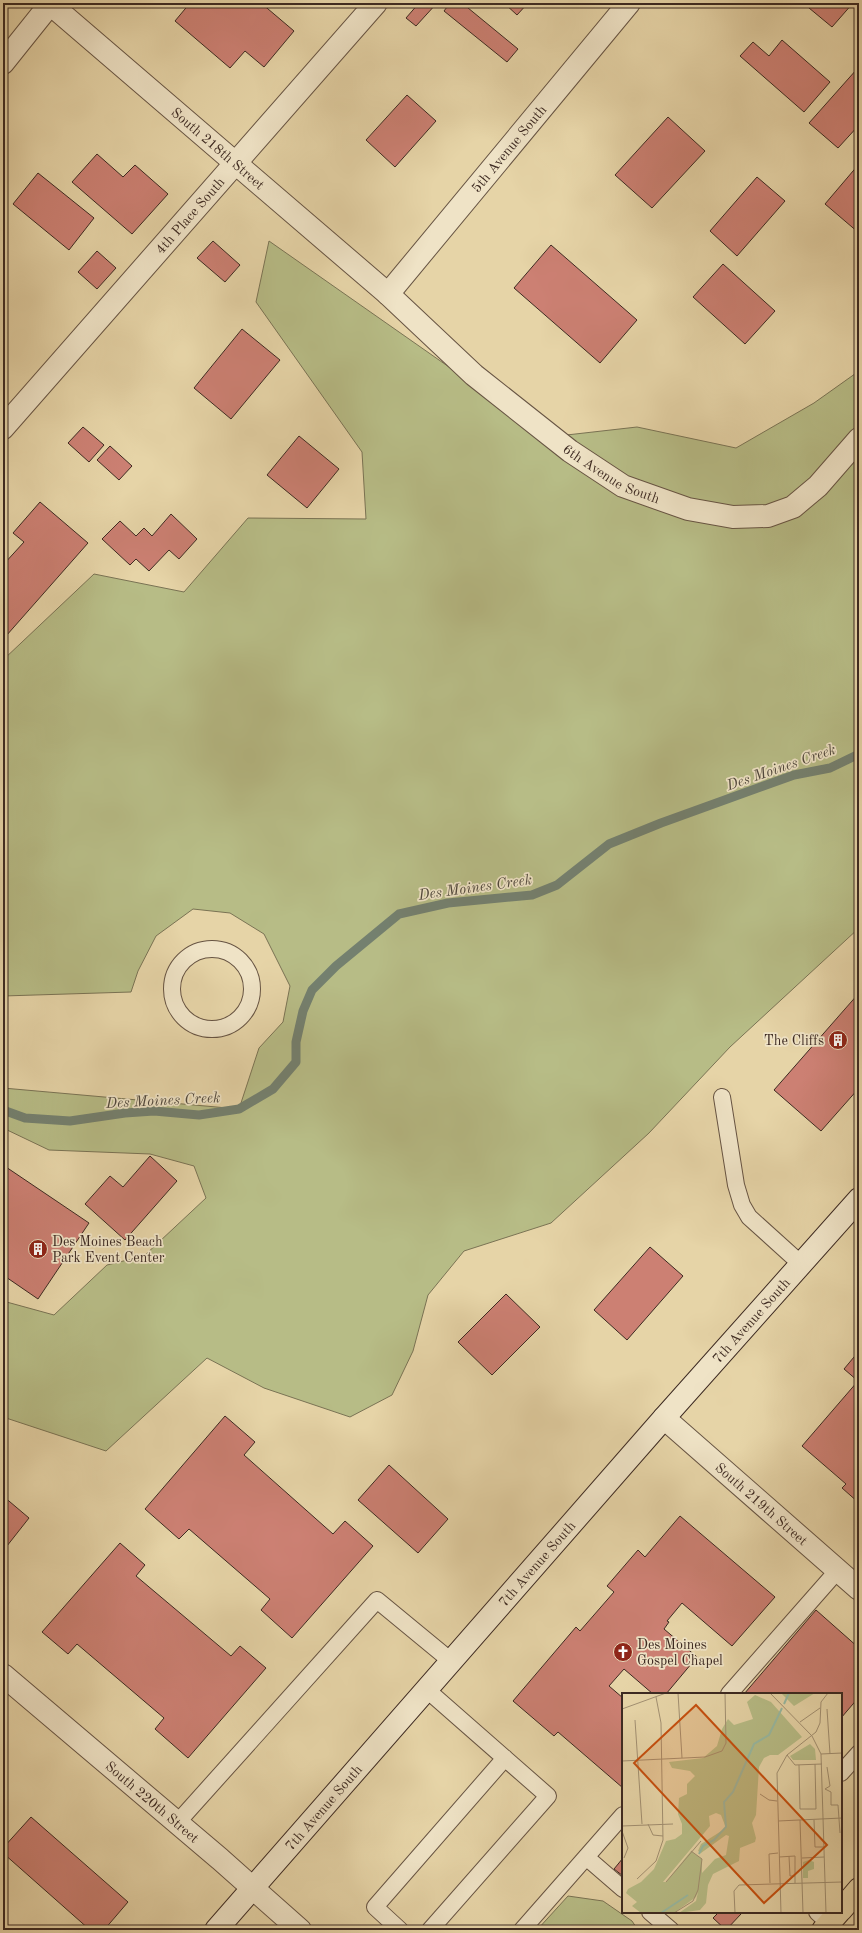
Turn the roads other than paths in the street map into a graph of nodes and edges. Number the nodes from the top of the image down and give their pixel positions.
1 (50, 3) edge
2 (376, 3) edge
3 (629, 3) edge
4 (3, 63) edge
5 (236, 164) junction
6 (388, 294) junction
7 (3, 428) edge
8 (859, 439) edge
9 (177, 1007) joint
10 (722, 1097) dead end
11 (859, 1200) edge
12 (801, 1264) junction
13 (664, 1418) junction
14 (838, 1570) junction
15 (859, 1589) edge
16 (451, 1660) junction
17 (3, 1675) edge
18 (426, 1689) junction
19 (730, 1693) edge
20 (859, 1753) edge
21 (505, 1758) junction
22 (842, 1772) edge
23 (622, 1816) edge
24 (177, 1823) junction
25 (586, 1857) junction
26 (252, 1888) junction
27 (622, 1888) edge
28 (859, 1889) edge
29 (842, 1905) edge
30 (651, 1913) edge
31 (216, 1930) edge
32 (300, 1930) edge
33 (400, 1930) edge
34 (430, 1930) edge
35 (522, 1930) edge
36 (671, 1930) edge

1 - 4 street
1 - 5 street, South 218th Street
2 - 5 street, 4th Place South
3 - 6 street, 5th Avenue South
5 - 6 street, South 218th Street
5 - 7 street, 4th Place South
6 - 8 street, 6th Avenue South
9 - 9 lane
10 - 12 lane
11 - 12 street, 7th Avenue South
12 - 13 street, 7th Avenue South
13 - 14 street, South 219th Street
13 - 16 street, 7th Avenue South
14 - 15 street, South 219th Street
14 - 19 lane
16 - 18 street, 7th Avenue South
16 - 24 lane
17 - 24 street, South 220th Street
18 - 21 lane
18 - 26 street, 7th Avenue South
20 - 22 lane
21 - 33 lane
21 - 34 lane
23 - 25 lane
24 - 26 street, South 220th Street
25 - 27 lane
25 - 35 lane
26 - 31 street, 7th Avenue South
26 - 32 street, South 220th Street
28 - 29 main road
30 - 36 lane

